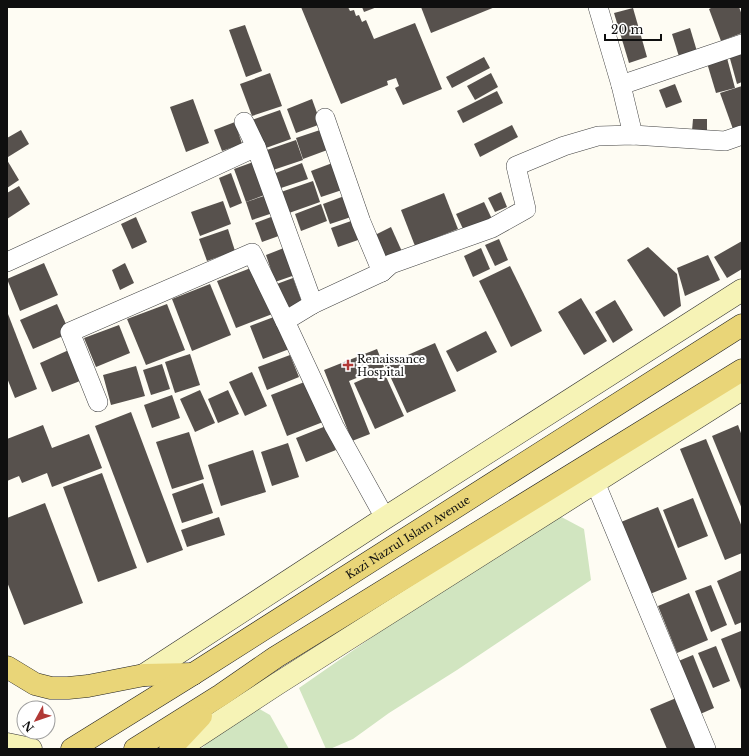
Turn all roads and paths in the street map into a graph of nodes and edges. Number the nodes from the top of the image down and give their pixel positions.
1 (598, 7) edge
2 (742, 44) edge
3 (621, 85) junction
4 (325, 118) dead end
5 (244, 122) dead end
6 (633, 135) junction
7 (742, 135) edge
8 (256, 147) junction
9 (7, 262) edge
10 (382, 272) junction
11 (742, 290) edge
12 (313, 304) junction
13 (285, 321) junction
14 (742, 325) edge
15 (742, 370) edge
16 (742, 389) edge
17 (98, 402) dead end
18 (595, 482) junction
19 (385, 518) junction
20 (7, 667) edge
21 (193, 674) junction
22 (144, 675) junction
23 (220, 695) junction
24 (7, 744) edge
25 (31, 749) edge
26 (72, 749) edge
27 (135, 749) edge
28 (170, 749) edge
29 (178, 749) edge
30 (706, 749) edge

1 - 3 street
2 - 3 street
3 - 6 street
4 - 10 street
5 - 8 street
6 - 7 street
6 - 10 street
8 - 9 street
8 - 12 street
10 - 12 street
11 - 19 street
12 - 13 street
13 - 17 street
13 - 19 street
14 - 21 main road, Kazi Nazrul Islam Avenue
15 - 23 main road
16 - 18 street
18 - 29 street
18 - 30 street
19 - 22 street
20 - 22 main road
21 - 22 main road
21 - 26 main road, Kazi Nazrul Islam Avenue
23 - 27 main road
23 - 28 main road
24 - 25 street

